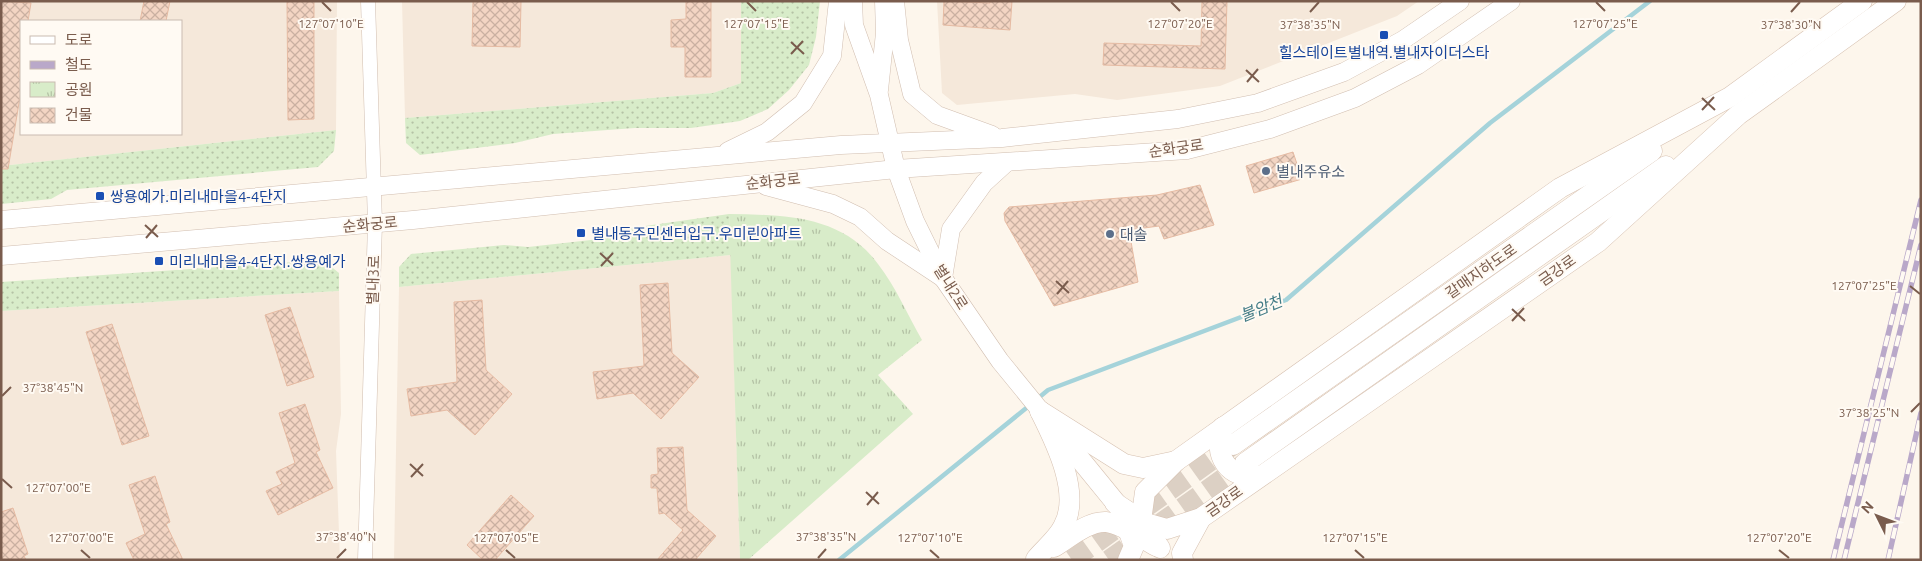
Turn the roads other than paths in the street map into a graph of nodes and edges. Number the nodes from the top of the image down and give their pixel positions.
1 (368, 1) edge
2 (838, 1) edge
3 (852, 1) edge
4 (884, 1) edge
5 (895, 1) edge
6 (1460, 1) edge
7 (1511, 1) edge
8 (1862, 1) edge
9 (1896, 1) edge
10 (879, 95) junction
11 (1734, 106) junction
12 (1002, 138) junction
13 (890, 142) junction
14 (719, 156) junction
15 (1006, 163) junction
16 (896, 168) junction
17 (753, 183) junction
18 (373, 185) junction
19 (1, 220) edge
20 (375, 223) junction
21 (1, 256) edge
22 (943, 278) junction
23 (1040, 411) junction
24 (1223, 427) junction
25 (1233, 445) tunnel mouth
26 (1068, 454) junction
27 (1176, 461) junction
28 (1253, 469) junction
29 (1115, 503) junction
30 (1201, 518) junction
31 (1136, 526) junction
32 (1166, 554) edge
33 (365, 560) edge
34 (1035, 560) edge
35 (1128, 560) edge
36 (1182, 560) edge

1 - 18 street, 별내3로
2 - 14 street
3 - 10 street, 별내2로
4 - 10 street, 별내2로
5 - 12 street
6 - 12 street, 순화궁로
7 - 15 street, 순화궁로
8 - 11 main road, 금강로
9 - 11 main road, 금강로
10 - 13 street, 별내2로
11 - 24 main road, 금강로
11 - 25 main road, 갈매지하도로
11 - 28 main road, 금강로
12 - 13 street, 순화궁로
13 - 14 street, 순화궁로
13 - 16 street, 별내2로
14 - 18 street, 순화궁로
15 - 16 street, 순화궁로
15 - 22 street
16 - 17 street, 순화궁로
16 - 22 street, 별내2로
17 - 20 street, 순화궁로
17 - 22 street
18 - 19 street, 순화궁로
18 - 20 street, 별내3로
20 - 21 street, 순화궁로
20 - 33 street, 별내3로
22 - 23 street, 별내2로
23 - 26 main road
23 - 27 main road
24 - 27 main road, 금강로
24 - 28 main road
26 - 29 main road
26 - 34 main road
27 - 31 main road
28 - 30 main road, 금강로
29 - 31 main road
29 - 32 main road
30 - 31 main road
30 - 36 main road
31 - 32 main road
31 - 34 main road
31 - 35 main road

